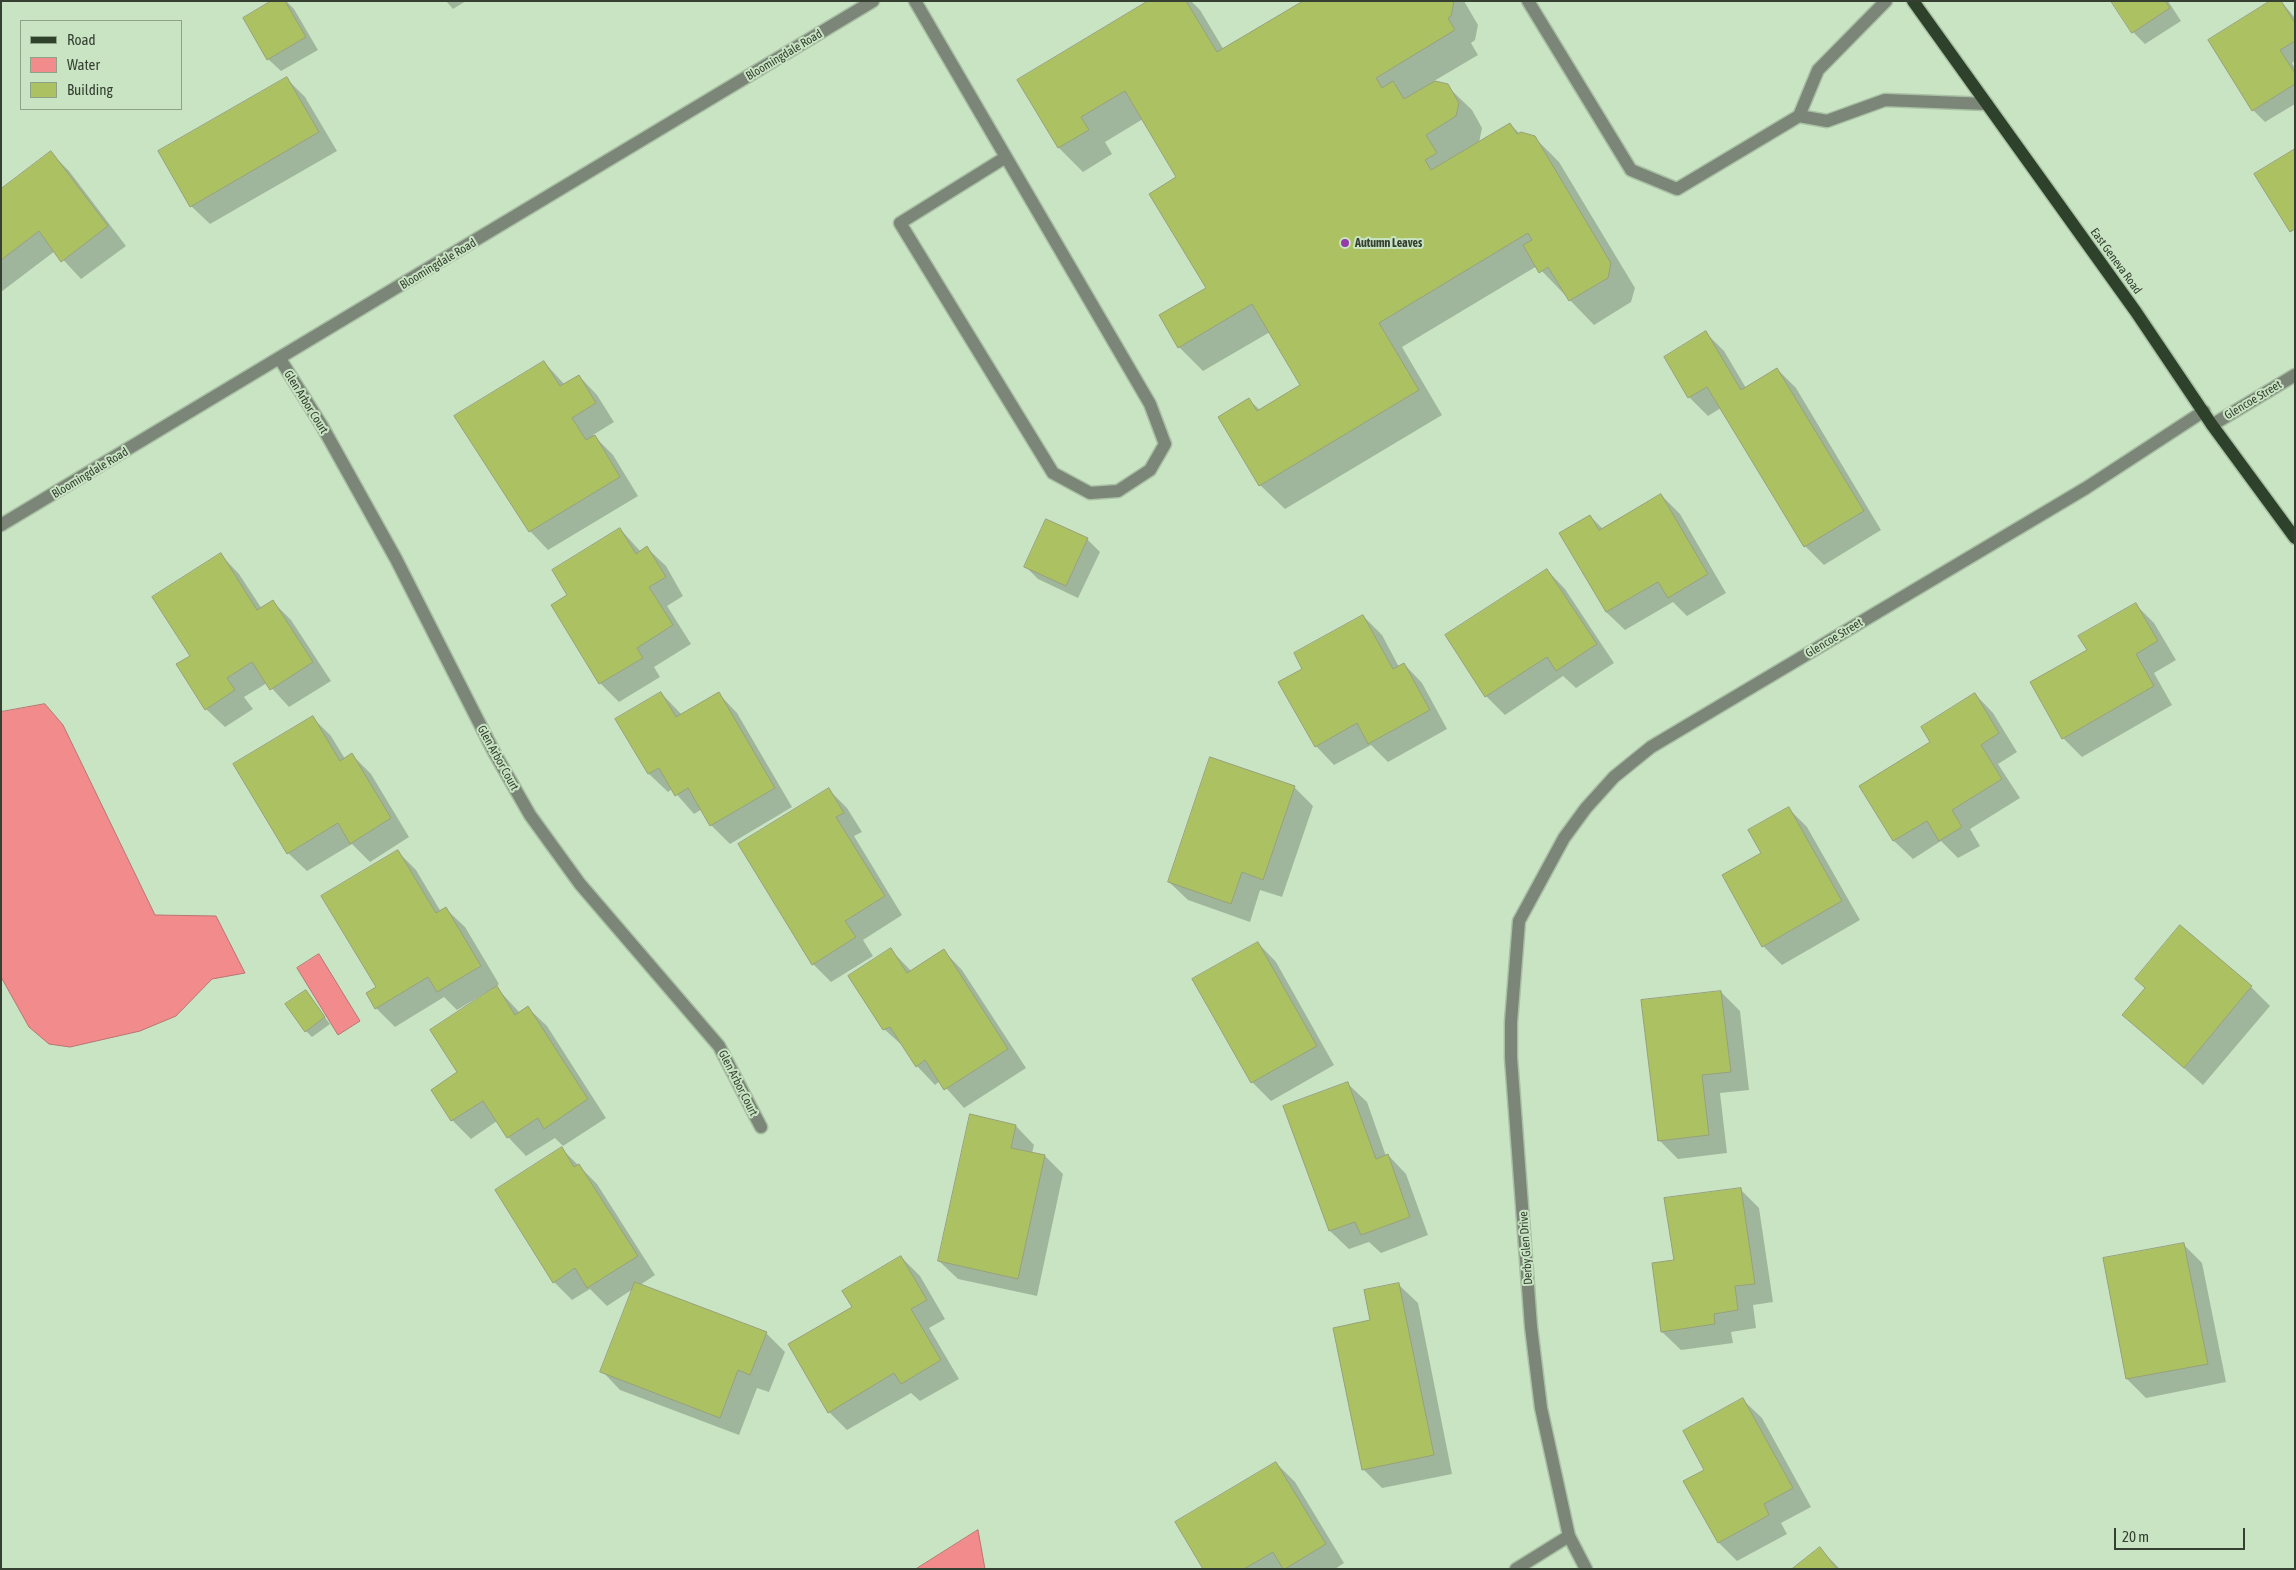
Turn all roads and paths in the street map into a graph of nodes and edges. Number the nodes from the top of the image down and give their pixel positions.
1 (873, 1) edge
2 (915, 1) edge
3 (1528, 1) edge
4 (1886, 1) edge
5 (1913, 1) edge
6 (1987, 104) junction
7 (1799, 116) junction
8 (1006, 157) junction
9 (280, 359) junction
10 (2295, 375) edge
11 (2204, 411) junction
12 (2212, 425) junction
13 (1, 526) edge
14 (2295, 538) edge
15 (1519, 921) joint
16 (761, 1127) dead end
17 (1569, 1536) junction
18 (1516, 1569) edge
19 (1586, 1569) edge

1 - 9 street, Bloomingdale Road
2 - 8 street
3 - 7 street
4 - 7 street
5 - 6 main road, East Geneva Road
6 - 7 street
6 - 11 main road, East Geneva Road
8 - 8 street
9 - 13 street, Bloomingdale Road
9 - 16 street, Glen Arbor Court
10 - 12 street, Glencoe Street
11 - 12 main road, East Geneva Road
11 - 15 street, Glencoe Street
12 - 14 main road, East Geneva Road
15 - 17 street, Derby Glen Drive
17 - 18 street
17 - 19 street, Derby Glen Drive

